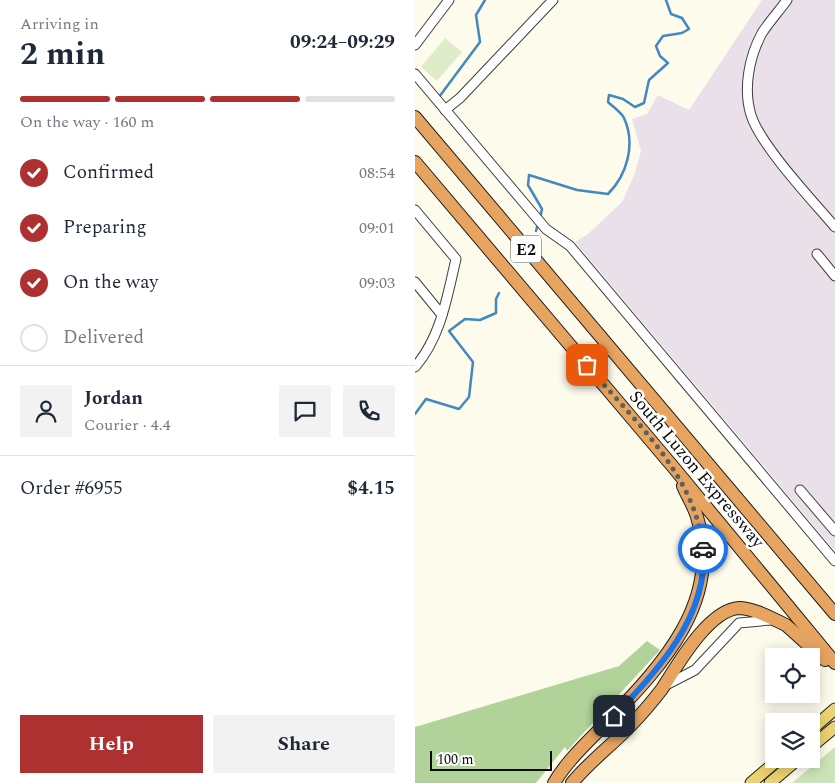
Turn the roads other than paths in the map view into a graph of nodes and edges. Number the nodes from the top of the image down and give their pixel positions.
1 (449, 0) edge
2 (553, 0) edge
3 (787, 0) edge
4 (415, 45) edge
5 (415, 74) edge
6 (445, 110) junction
7 (415, 117) edge
8 (415, 162) edge
9 (415, 210) edge
10 (835, 228) edge
11 (817, 254) dead end
12 (834, 273) edge
13 (417, 289) edge
14 (442, 315) junction
15 (415, 367) edge
16 (674, 468) junction
17 (800, 490) dead end
18 (835, 531) edge
19 (835, 560) edge
20 (835, 614) edge
21 (776, 620) junction
22 (835, 662) edge
23 (835, 668) edge
24 (661, 690) junction
25 (835, 709) edge
26 (820, 722) edge
27 (835, 727) edge
28 (820, 740) edge
29 (768, 768) edge
30 (788, 768) edge
31 (555, 783) edge
32 (572, 783) edge
33 (751, 783) edge
34 (770, 783) edge

1 - 4 street
2 - 6 street
3 - 10 street
5 - 6 street
6 - 19 street
7 - 20 highway, South Luzon Expressway / E2
8 - 16 highway, South Luzon Expressway / E2
9 - 14 street
11 - 12 street
13 - 14 street
14 - 15 street
16 - 22 highway, South Luzon Expressway / E2
16 - 31 highway
17 - 18 street
21 - 23 highway
21 - 24 street
21 - 24 highway
24 - 32 highway
25 - 26 main road
27 - 28 main road
29 - 33 main road
30 - 34 main road

